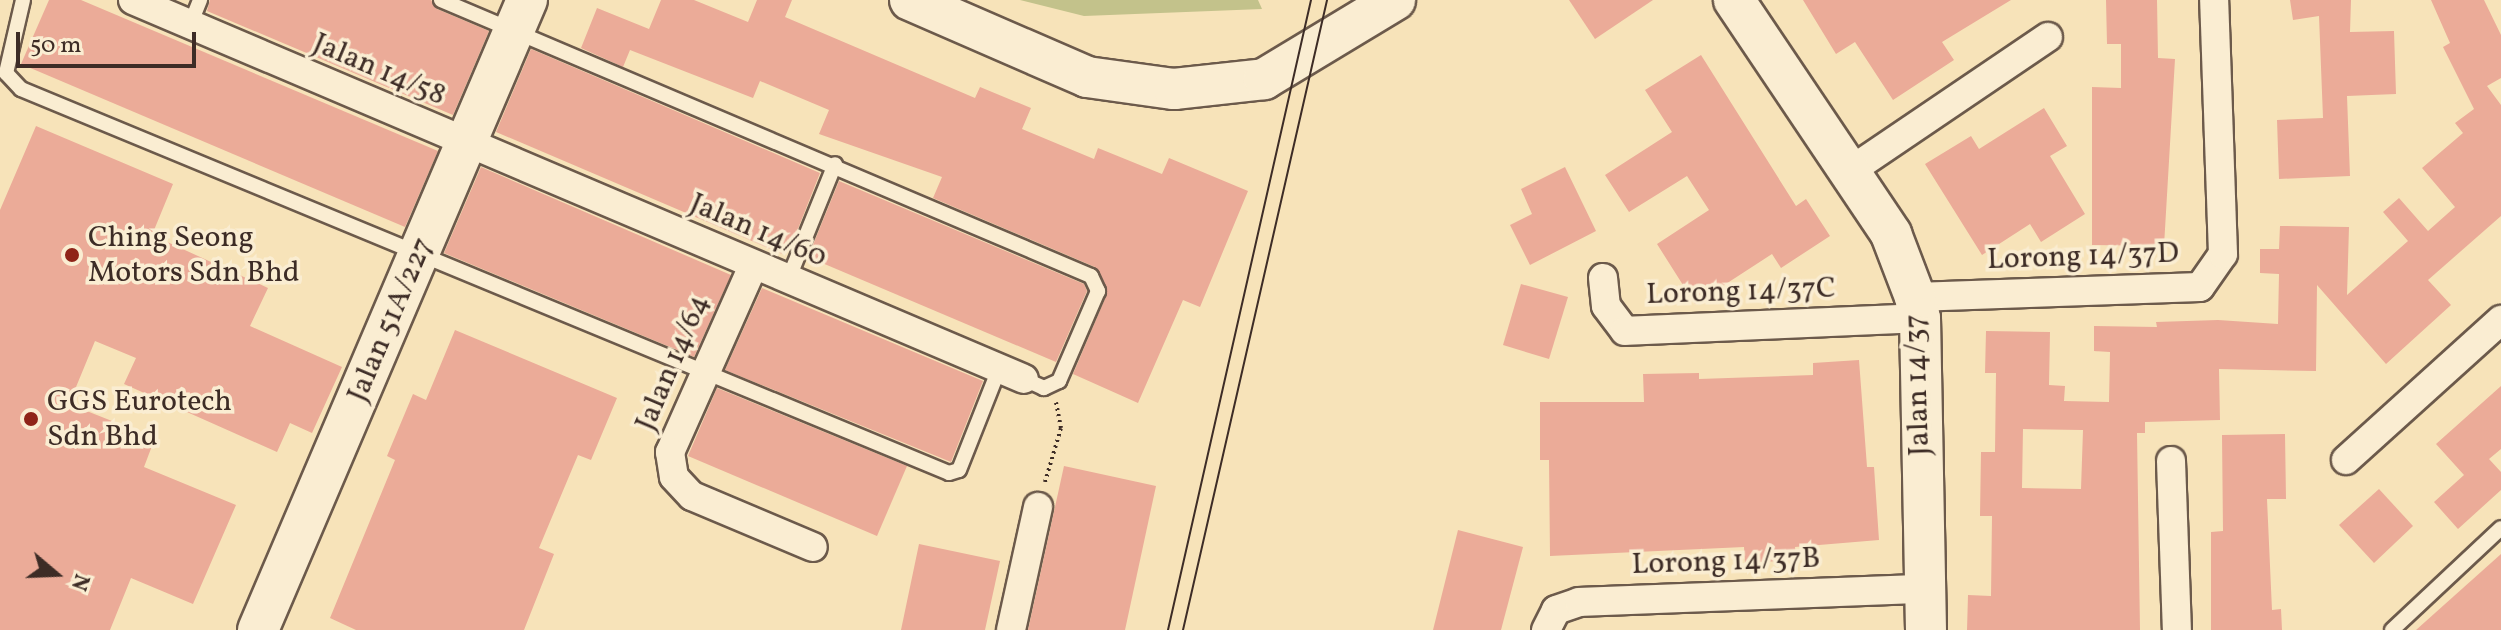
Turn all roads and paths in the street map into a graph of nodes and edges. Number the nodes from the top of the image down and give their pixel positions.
1 (23, 0) edge
2 (133, 0) edge
3 (441, 0) edge
4 (910, 0) edge
5 (1395, 0) edge
6 (1734, 0) edge
7 (2214, 0) edge
8 (524, 10) edge
9 (195, 12) edge
10 (2048, 37) dead end
11 (466, 144) junction
12 (835, 164) junction
13 (1850, 171) junction
14 (420, 253) junction
15 (753, 266) junction
16 (1603, 278) dead end
17 (788, 280) junction
18 (1918, 308) junction
19 (2501, 320) edge
20 (703, 372) junction
21 (1012, 374) junction
22 (1053, 387) junction
23 (2346, 460) dead end
24 (2171, 461) dead end
25 (1038, 507) joint
26 (2501, 528) edge
27 (813, 547) dead end
28 (1923, 589) junction
29 (258, 630) edge
30 (1011, 630) edge
31 (1546, 630) edge
32 (1926, 630) edge
33 (2177, 630) edge
34 (2392, 630) edge

1 - 14 lane
2 - 9 street, Jalan 14/58
3 - 8 lane
4 - 5 street
6 - 13 street, Jalan 14/37
7 - 18 street, Lorong 14/37D
8 - 11 street, Jalan 51A/227
8 - 12 lane
9 - 11 street, Jalan 14/58
10 - 13 street
11 - 14 street, Jalan 51A/227
11 - 15 street, Jalan 14/60
12 - 17 lane
12 - 22 lane
13 - 18 street, Jalan 14/37
14 - 20 lane
14 - 29 street, Jalan 51A/227
15 - 17 street, Jalan 14/60
15 - 20 street, Jalan 14/64
16 - 18 street, Lorong 14/37C
17 - 21 street, Jalan 14/60
18 - 28 street, Jalan 14/37
19 - 23 street
20 - 21 lane
20 - 27 street, Jalan 14/64
21 - 22 lane
22 - 25 path
24 - 33 street
25 - 30 street
26 - 34 lane
28 - 31 street, Lorong 14/37B
28 - 32 street, Jalan 14/37

